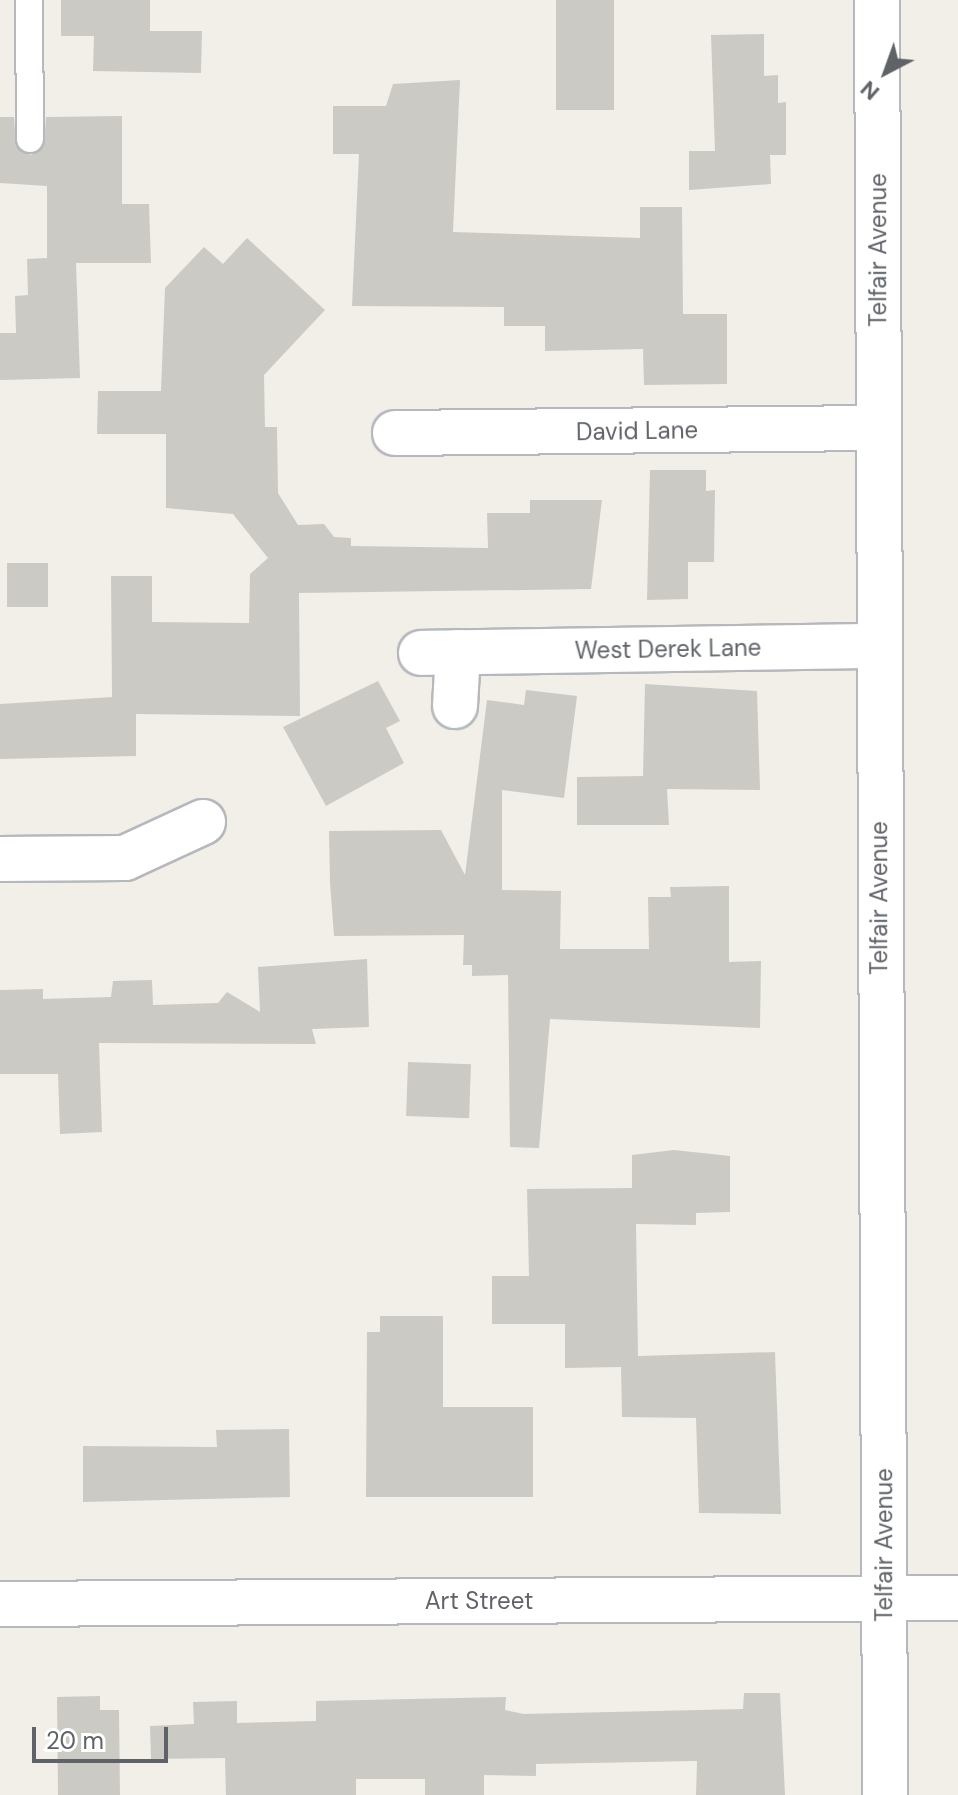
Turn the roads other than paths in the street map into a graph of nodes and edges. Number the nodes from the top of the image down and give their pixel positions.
1 (29, 0) edge
2 (877, 0) edge
3 (30, 139) dead end
4 (878, 428) junction
5 (395, 433) dead end
6 (877, 646) junction
7 (455, 706) dead end
8 (203, 822) dead end
9 (0, 859) edge
10 (958, 1598) edge
11 (885, 1599) junction
12 (0, 1604) edge
13 (885, 1795) edge

1 - 3 lane
2 - 4 street, Telfair Avenue
4 - 5 street, David Lane
4 - 6 street, Telfair Avenue
6 - 7 street, West Derek Lane
6 - 11 street, Telfair Avenue
8 - 9 street
10 - 11 street, Art Street
11 - 12 street, Art Street
11 - 13 street, Telfair Avenue

